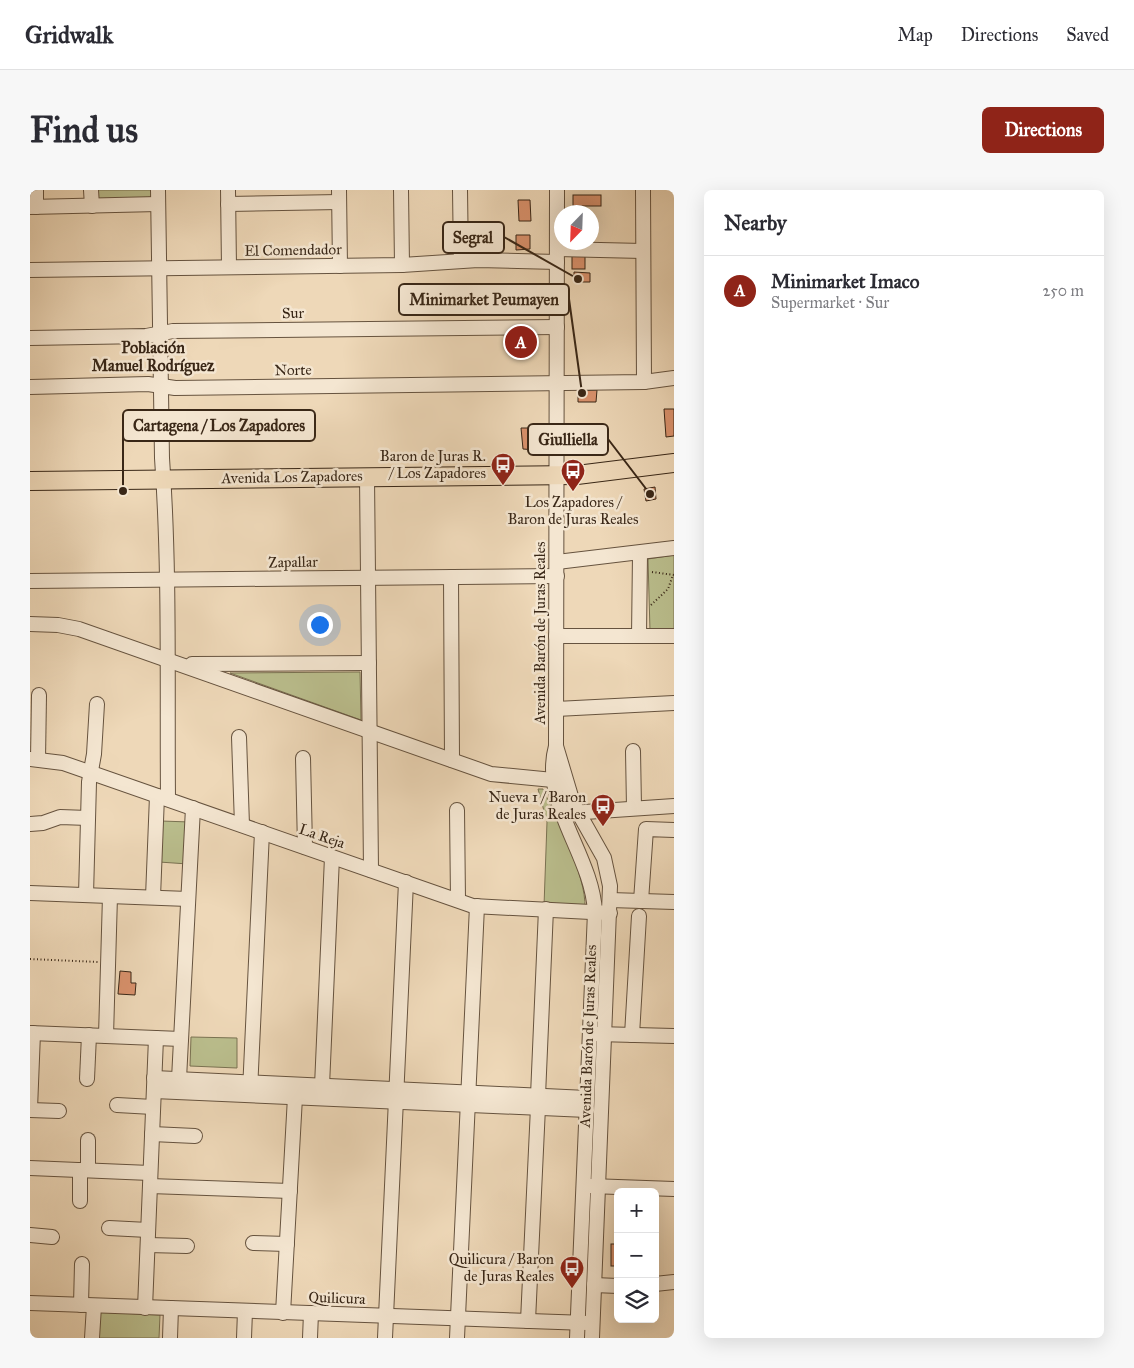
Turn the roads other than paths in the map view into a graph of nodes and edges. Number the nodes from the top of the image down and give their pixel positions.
1 (36, 190) edge
2 (91, 190) edge
3 (158, 190) edge
4 (401, 190) edge
5 (460, 190) edge
6 (557, 190) edge
7 (643, 190) edge
8 (313, 196) edge
9 (339, 196) edge
10 (228, 197) edge
11 (255, 197) edge
12 (158, 204) junction
13 (92, 206) junction
14 (33, 207) edge
15 (643, 251) junction
16 (557, 255) junction
17 (461, 261) junction
18 (402, 265) junction
19 (340, 266) junction
20 (229, 267) junction
21 (158, 268) junction
22 (30, 270) edge
23 (557, 327) junction
24 (159, 334) junction
25 (30, 338) edge
26 (674, 378) edge
27 (644, 382) junction
28 (557, 383) junction
29 (160, 386) junction
30 (30, 387) edge
31 (674, 462) edge
32 (557, 475) junction
33 (367, 476) junction
34 (163, 478) junction
35 (30, 481) edge
36 (674, 548) edge
37 (640, 561) junction
38 (556, 569) junction
39 (451, 577) junction
40 (368, 578) junction
41 (167, 580) junction
42 (30, 581) edge
43 (30, 624) edge
44 (556, 636) junction
45 (639, 636) junction
46 (674, 636) edge
47 (167, 660) junction
48 (369, 663) junction
49 (182, 664) junction
50 (39, 695) dead end
51 (674, 703) edge
52 (97, 704) dead end
53 (556, 709) junction
54 (370, 731) junction
55 (239, 738) dead end
56 (556, 746) junction
57 (633, 751) dead end
58 (304, 758) dead end
59 (34, 759) edge
60 (452, 760) junction
61 (91, 772) junction
62 (553, 780) junction
63 (163, 798) junction
64 (674, 806) edge
65 (634, 807) junction
66 (193, 808) junction
67 (457, 810) dead end
68 (578, 812) junction
69 (563, 814) junction
70 (88, 818) junction
71 (30, 824) edge
72 (242, 825) junction
73 (674, 830) edge
74 (262, 832) junction
75 (305, 847) junction
76 (332, 857) junction
77 (371, 870) junction
78 (406, 882) junction
79 (30, 893) edge
80 (86, 895) junction
81 (110, 896) junction
82 (154, 898) junction
83 (188, 899) junction
84 (458, 900) junction
85 (641, 901) junction
86 (674, 902) edge
87 (477, 906) junction
88 (610, 906) junction
89 (546, 909) junction
90 (595, 912) junction
91 (639, 916) dead end
92 (32, 1033) edge
93 (590, 1034) junction
94 (605, 1034) junction
95 (89, 1035) junction
96 (632, 1035) junction
97 (106, 1036) junction
98 (674, 1036) edge
99 (156, 1038) junction
100 (181, 1039) junction
101 (87, 1079) dead end
102 (179, 1079) junction
103 (154, 1085) junction
104 (322, 1086) junction
105 (251, 1089) junction
106 (396, 1095) junction
107 (295, 1097) junction
108 (468, 1098) junction
109 (30, 1100) edge
110 (538, 1102) junction
111 (587, 1104) junction
112 (117, 1105) dead end
113 (153, 1106) junction
114 (30, 1110) edge
115 (59, 1111) dead end
116 (152, 1134) junction
117 (195, 1136) dead end
118 (88, 1140) dead end
119 (30, 1168) edge
120 (84, 1170) junction
121 (150, 1179) junction
122 (584, 1185) junction
123 (598, 1186) junction
124 (674, 1189) edge
125 (290, 1190) junction
126 (80, 1201) dead end
127 (109, 1228) dead end
128 (148, 1230) junction
129 (30, 1235) edge
130 (52, 1237) dead end
131 (252, 1243) dead end
132 (287, 1244) junction
133 (148, 1245) junction
134 (187, 1246) dead end
135 (82, 1264) dead end
136 (674, 1282) edge
137 (659, 1284) edge
138 (594, 1285) junction
139 (614, 1286) edge
140 (30, 1303) edge
141 (88, 1305) junction
142 (145, 1308) junction
143 (171, 1308) junction
144 (244, 1311) junction
145 (283, 1312) junction
146 (311, 1314) junction
147 (386, 1316) junction
148 (458, 1319) junction
149 (528, 1321) junction
150 (578, 1323) junction
151 (592, 1324) junction
152 (92, 1338) edge
153 (170, 1338) edge
154 (244, 1338) edge
155 (310, 1338) edge
156 (385, 1338) edge
157 (457, 1338) edge
158 (577, 1338) edge
159 (592, 1338) edge

1 - 14 street
2 - 13 street
3 - 12 street
4 - 18 street
5 - 17 street
6 - 16 street, Avenida Barón de Juras Reales
7 - 15 street
8 - 9 street
8 - 11 street
9 - 19 street
10 - 11 street
10 - 20 street
12 - 13 street
12 - 21 street
13 - 14 street
15 - 16 street, El Comendador
15 - 27 street
16 - 17 street, El Comendador
16 - 23 street, Avenida Barón de Juras Reales
17 - 18 street, El Comendador
18 - 19 street, El Comendador
19 - 20 street, El Comendador
20 - 21 street, El Comendador
21 - 22 street, El Comendador
21 - 24 street
23 - 24 street, Sur
23 - 28 street, Avenida Barón de Juras Reales
24 - 25 street, Sur
24 - 29 street
26 - 27 street, Norte
27 - 28 street, Norte
28 - 29 street, Norte
28 - 32 street, Avenida Barón de Juras Reales
29 - 30 street, Norte
29 - 34 street
31 - 32 main road, Avenida Los Zapadores
32 - 33 main road, Avenida Los Zapadores
32 - 38 street, Avenida Barón de Juras Reales
33 - 34 main road, Avenida Los Zapadores
33 - 40 street
34 - 35 main road, Avenida Los Zapadores
34 - 41 street
36 - 37 street, Zapallar
37 - 38 street, Zapallar
37 - 45 street
38 - 39 street, Zapallar
38 - 44 street, Avenida Barón de Juras Reales
39 - 40 street, Zapallar
39 - 60 street
40 - 41 street, Zapallar
40 - 48 street
41 - 42 street, Zapallar
41 - 47 street
43 - 47 street
44 - 45 street
44 - 53 street, Avenida Barón de Juras Reales
45 - 46 street
47 - 49 street
47 - 63 street
48 - 49 street
48 - 54 street
49 - 54 street
50 - 59 street
51 - 53 street
52 - 61 street
53 - 56 street, Avenida Barón de Juras Reales
54 - 60 street
54 - 77 street
55 - 72 street
56 - 62 street, Avenida Barón de Juras Reales
56 - 68 street, Avenida Barón de Juras Reales
57 - 65 street
58 - 75 street
59 - 61 street, La Reja
60 - 62 street
61 - 63 street, La Reja
61 - 70 street
62 - 69 street, Avenida Barón de Juras Reales
63 - 66 street, La Reja
63 - 82 street
64 - 65 street
65 - 68 street
66 - 72 street, La Reja
66 - 83 street
67 - 84 street
68 - 69 street
68 - 88 street, Avenida Barón de Juras Reales
69 - 90 street, Avenida Barón de Juras Reales
70 - 71 street
70 - 80 street
72 - 74 street, La Reja
73 - 85 street
74 - 75 street, La Reja
74 - 105 street
75 - 76 street, La Reja
76 - 77 street, La Reja
76 - 104 street
77 - 78 street, La Reja
78 - 84 street, La Reja
78 - 106 street
79 - 80 street
80 - 81 street
81 - 82 street
81 - 97 street
82 - 83 street
83 - 100 street
84 - 87 street, La Reja
85 - 86 street, La Reja
85 - 88 street, La Reja
87 - 89 street, La Reja
87 - 108 street
88 - 90 street, La Reja
88 - 94 street, Avenida Barón de Juras Reales
89 - 90 street, La Reja
89 - 110 street
90 - 93 street, Avenida Barón de Juras Reales
91 - 96 street
92 - 95 street
92 - 109 street
93 - 94 street
93 - 111 street, Avenida Barón de Juras Reales
94 - 96 street
94 - 123 street, Avenida Barón de Juras Reales
95 - 97 street
95 - 101 street
96 - 98 street
97 - 99 street
99 - 100 street
99 - 103 street
100 - 102 street
102 - 103 street
102 - 105 street
103 - 105 street
103 - 113 street
104 - 105 street
104 - 106 street
105 - 107 street
106 - 107 street
106 - 108 street
106 - 147 street
107 - 125 street
108 - 110 street
108 - 148 street
109 - 114 street
110 - 111 street
110 - 149 street
111 - 122 street, Avenida Barón de Juras Reales
112 - 113 street
113 - 116 street
114 - 115 street
116 - 117 street
116 - 121 street
118 - 120 street
119 - 120 street
120 - 121 street
120 - 126 street
121 - 125 street
121 - 128 street
122 - 123 street
122 - 150 street, Avenida Barón de Juras Reales
123 - 124 street
123 - 138 street, Avenida Barón de Juras Reales
125 - 132 street
127 - 128 street
128 - 133 street
129 - 130 street
131 - 132 street
132 - 145 street
133 - 134 street
133 - 142 street
135 - 141 street
136 - 137 street
138 - 139 street
138 - 151 street, Avenida Barón de Juras Reales
140 - 141 street, Quilicura
141 - 142 street, Quilicura
141 - 152 street
142 - 143 street, Quilicura
143 - 144 street, Quilicura
143 - 153 street
144 - 145 street, Quilicura
144 - 154 street
145 - 146 street, Quilicura
146 - 147 street, Quilicura
146 - 155 street
147 - 148 street, Quilicura
147 - 156 street
148 - 149 street, Quilicura
148 - 157 street
149 - 150 street, Quilicura
150 - 151 street, Quilicura
150 - 158 street, Avenida Barón de Juras Reales
151 - 159 street, Avenida Barón de Juras Reales

